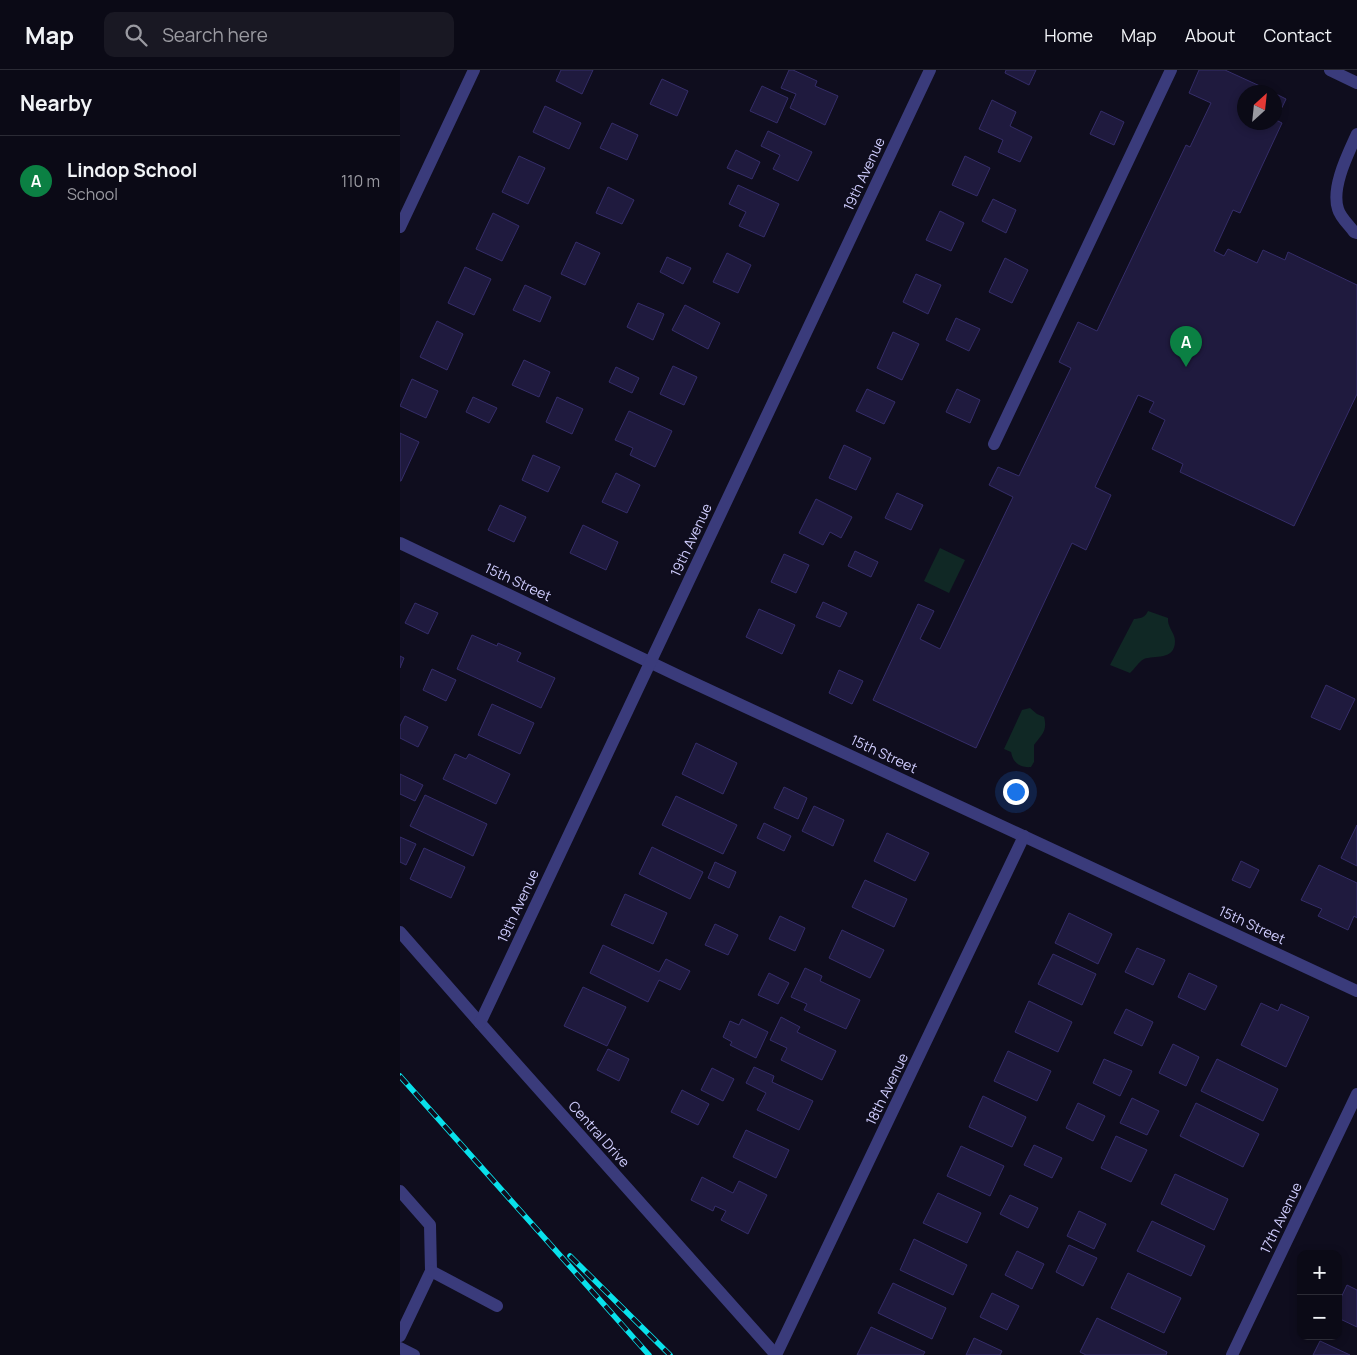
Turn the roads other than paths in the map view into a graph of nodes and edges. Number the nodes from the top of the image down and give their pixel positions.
1 (474, 70) edge
2 (930, 70) edge
3 (1171, 70) edge
4 (1330, 70) edge
5 (1357, 83) edge
6 (1357, 134) edge
7 (1352, 159) edge
8 (400, 227) edge
9 (1357, 233) edge
10 (994, 444) dead end
11 (400, 543) edge
12 (650, 662) junction
13 (1024, 836) junction
14 (400, 932) edge
15 (1357, 991) edge
16 (480, 1023) junction
17 (1357, 1094) edge
18 (400, 1191) edge
19 (431, 1271) junction
20 (497, 1306) dead end
21 (400, 1336) edge
22 (400, 1348) edge
23 (414, 1355) edge
24 (776, 1355) edge
25 (1232, 1355) edge

1 - 8 street
2 - 12 street, 19th Avenue
3 - 10 street
4 - 5 street
6 - 7 street
7 - 9 street
11 - 12 street, 15th Street
12 - 13 street, 15th Street
12 - 16 street, 19th Avenue
13 - 15 street, 15th Street
13 - 24 street, 18th Avenue
14 - 16 street, Central Drive
16 - 24 street, Central Drive
17 - 25 street, 17th Avenue
18 - 19 street
19 - 20 street
19 - 21 street
22 - 23 street

